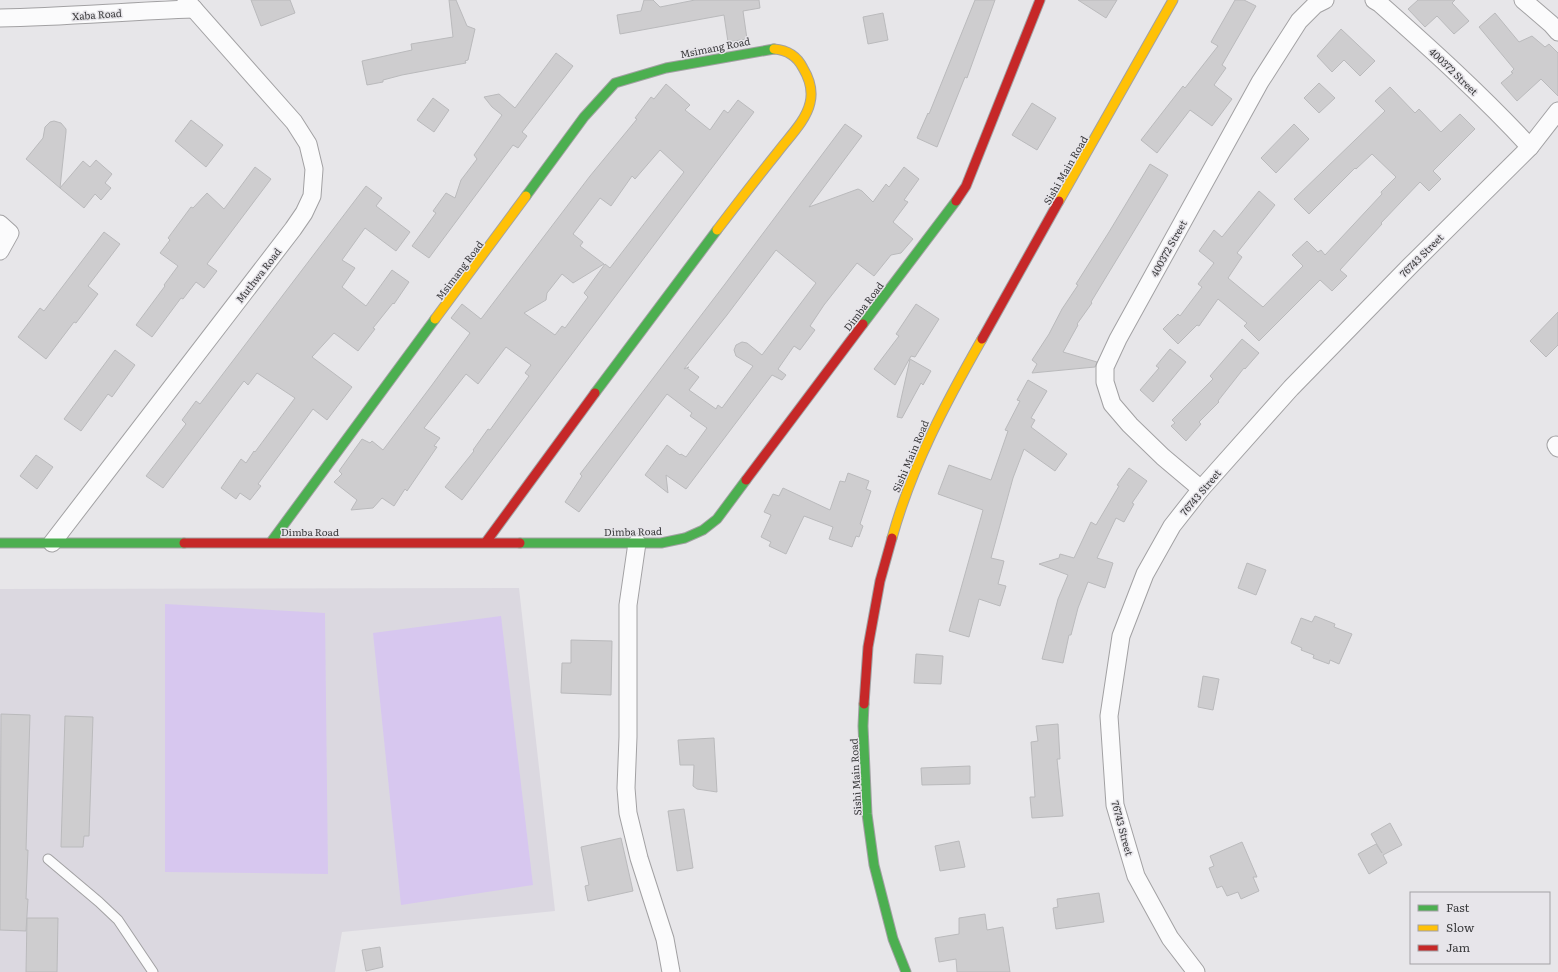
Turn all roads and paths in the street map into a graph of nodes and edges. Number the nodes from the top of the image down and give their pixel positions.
1 (1040, 0) edge
2 (1173, 0) edge
3 (1325, 0) edge
4 (1374, 0) edge
5 (1523, 0) edge
6 (190, 4) edge
7 (0, 18) edge
8 (1558, 32) edge
9 (1558, 111) edge
10 (1530, 147) junction
11 (0, 224) edge
12 (0, 251) edge
13 (1201, 489) junction
14 (272, 542) junction
15 (486, 542) junction
16 (0, 543) edge
17 (52, 543) junction
18 (637, 543) junction
19 (48, 859) dead end
20 (153, 972) edge
21 (671, 972) edge
22 (906, 972) edge
23 (1196, 972) edge

1 - 18 street, Dimba Road
2 - 22 street, Sishi Main Road
3 - 13 street, 400372 Street
4 - 10 street, 400372 Street
5 - 8 street
6 - 7 street, Xaba Road
6 - 17 street, Muthwa Road
9 - 10 street, 76743 Street
10 - 13 street, 76743 Street
11 - 12 street
13 - 23 street, 76743 Street
14 - 15 street, Dimba Road
14 - 15 street, Msimang Road
14 - 17 street, Dimba Road
15 - 18 street, Dimba Road
16 - 17 street, Dimba Road
18 - 21 street
19 - 20 lane

